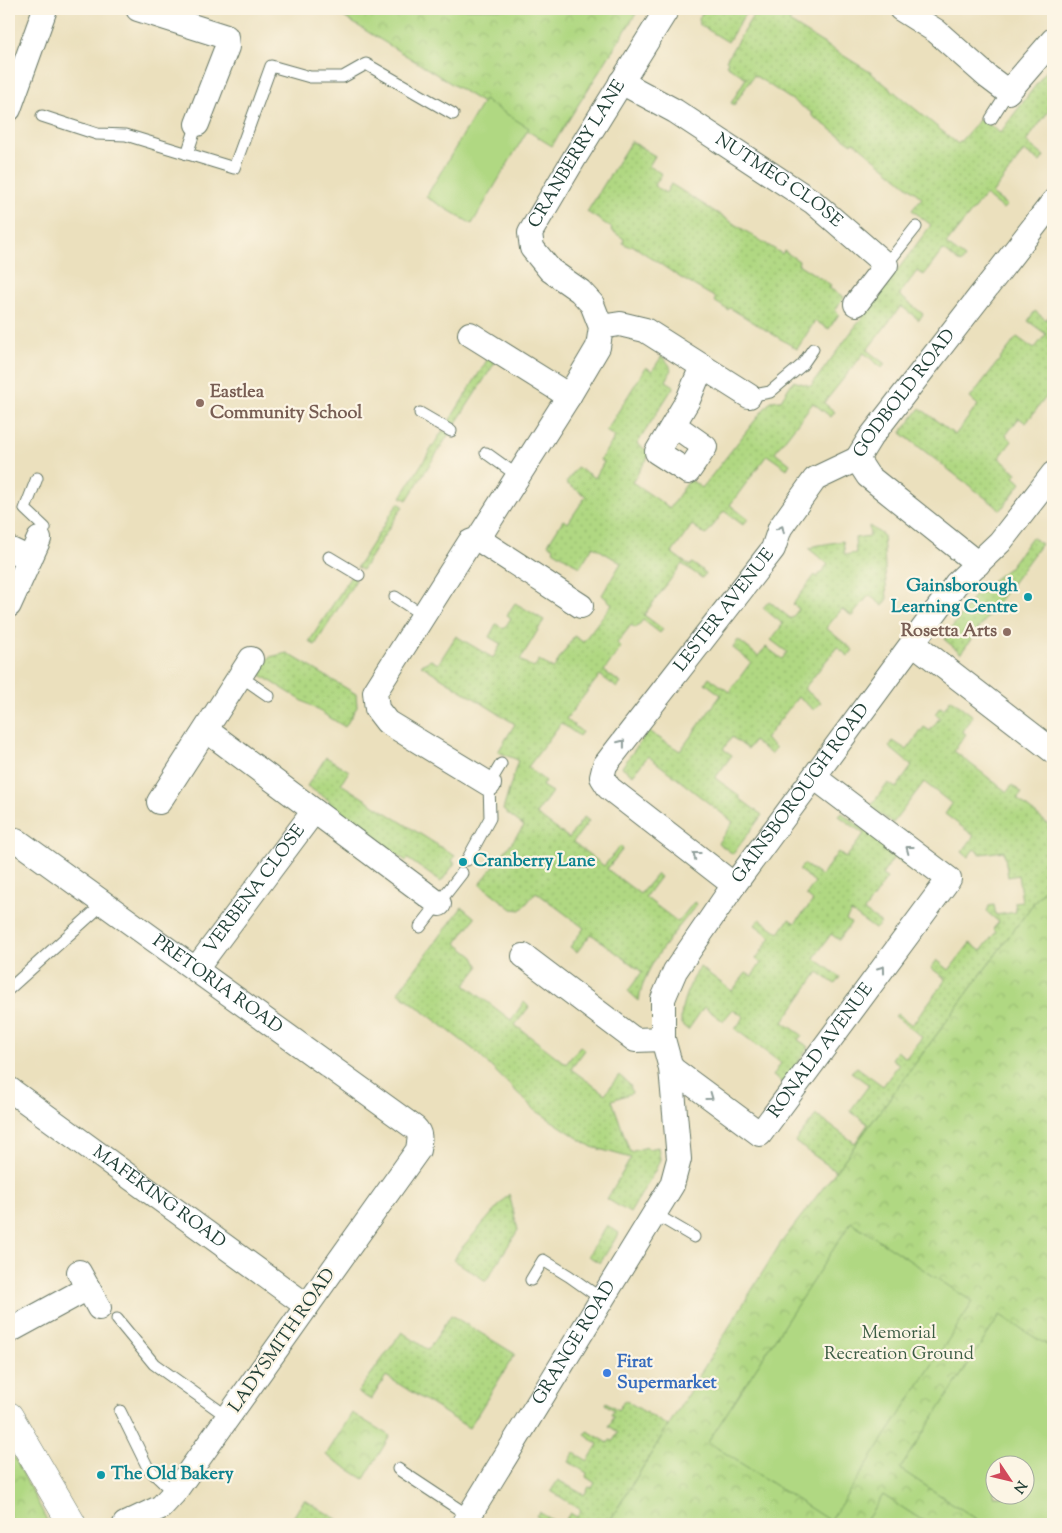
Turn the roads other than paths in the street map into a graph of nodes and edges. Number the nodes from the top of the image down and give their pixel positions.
1 (45, 9) edge
2 (138, 9) edge
3 (667, 9) edge
4 (901, 9) edge
5 (1053, 40) edge
6 (621, 82) junction
7 (1008, 92) junction
8 (9, 109) edge
9 (453, 114) dead end
10 (42, 116) dead end
11 (992, 119) dead end
12 (197, 124) joint
13 (187, 154) junction
14 (1053, 202) edge
15 (916, 228) dead end
16 (886, 265) junction
17 (856, 304) dead end
18 (600, 327) junction
19 (470, 334) dead end
20 (813, 349) dead end
21 (702, 366) junction
22 (569, 396) junction
23 (749, 396) joint
24 (420, 413) dead end
25 (674, 425) dead end
26 (451, 431) dead end
27 (486, 453) dead end
28 (857, 459) junction
29 (1053, 474) edge
30 (518, 476) junction
31 (37, 478) dead end
32 (478, 539) junction
33 (9, 549) edge
34 (35, 549) junction
35 (329, 558) dead end
36 (978, 564) junction
37 (359, 575) dead end
38 (395, 597) dead end
39 (9, 605) edge
40 (581, 606) dead end
41 (423, 615) junction
42 (913, 643) junction
43 (245, 667) joint
44 (269, 696) dead end
45 (206, 730) junction
46 (1053, 751) edge
47 (501, 764) dead end
48 (814, 776) junction
49 (489, 784) junction
50 (159, 802) dead end
51 (314, 811) junction
52 (9, 839) edge
53 (467, 860) dead end
54 (462, 873) dead end
55 (734, 885) junction
56 (103, 904) junction
57 (439, 904) junction
58 (420, 927) dead end
59 (524, 956) dead end
60 (196, 969) junction
61 (9, 989) edge
62 (663, 1039) junction
63 (671, 1068) junction
64 (9, 1089) edge
65 (420, 1138) joint
66 (679, 1159) joint
67 (655, 1214) junction
68 (694, 1237) dead end
69 (531, 1280) dead end
70 (96, 1297) joint
71 (603, 1300) junction
72 (307, 1306) junction
73 (9, 1331) edge
74 (120, 1411) dead end
75 (9, 1416) edge
76 (228, 1418) junction
77 (398, 1469) dead end
78 (174, 1493) junction
79 (466, 1520) edge
80 (72, 1524) edge
81 (125, 1524) edge

1 - 8 street
2 - 12 street
3 - 6 street, CRANBERRY LANE
4 - 7 street
5 - 7 street
6 - 16 street, NUTMEG CLOSE
6 - 18 street, CRANBERRY LANE
7 - 11 lane
9 - 13 lane
10 - 13 lane
12 - 13 lane
14 - 28 street, GODBOLD ROAD
15 - 16 lane
16 - 17 street
18 - 21 street
18 - 22 street
19 - 22 street
20 - 23 lane
21 - 23 street
21 - 25 street
22 - 30 street
24 - 26 lane
27 - 30 lane
28 - 36 street, GODBOLD ROAD
55 -> 28 street, LESTER AVENUE
29 - 36 street, GAINSBOROUGH ROAD
30 - 32 street
31 - 34 lane
32 - 40 street
32 - 41 street
33 - 34 street
34 - 39 street
35 - 37 lane
36 - 42 street, GAINSBOROUGH ROAD
38 - 41 lane
41 - 49 street
42 - 46 street
42 - 48 street, GAINSBOROUGH ROAD
43 - 44 lane
43 - 45 street
45 - 50 street
45 - 51 street, VERBENA CLOSE
47 - 49 lane
48 - 55 street, GAINSBOROUGH ROAD
63 -> 48 street, RONALD AVENUE
49 - 53 lane
51 - 57 street, VERBENA CLOSE
51 - 60 street, VERBENA CLOSE
52 - 56 street, PRETORIA ROAD
54 - 57 lane
55 - 62 street, GAINSBOROUGH ROAD
56 - 60 street, PRETORIA ROAD
56 - 61 lane
57 - 58 lane
59 - 62 street
60 - 65 street, PRETORIA ROAD
62 - 63 street, GAINSBOROUGH ROAD
63 - 66 street, GAINSBOROUGH ROAD
64 - 72 street, MAFEKING ROAD
65 - 72 street, LADYSMITH ROAD
66 - 67 street, GRANGE ROAD
67 - 68 lane
67 - 71 street, GRANGE ROAD
69 - 71 lane
70 - 73 street
70 - 76 lane
71 - 79 street, GRANGE ROAD
72 - 76 street, LADYSMITH ROAD
74 - 78 lane
75 - 80 street
76 - 78 street, LADYSMITH ROAD
77 - 79 lane
78 - 81 street, LADYSMITH ROAD

